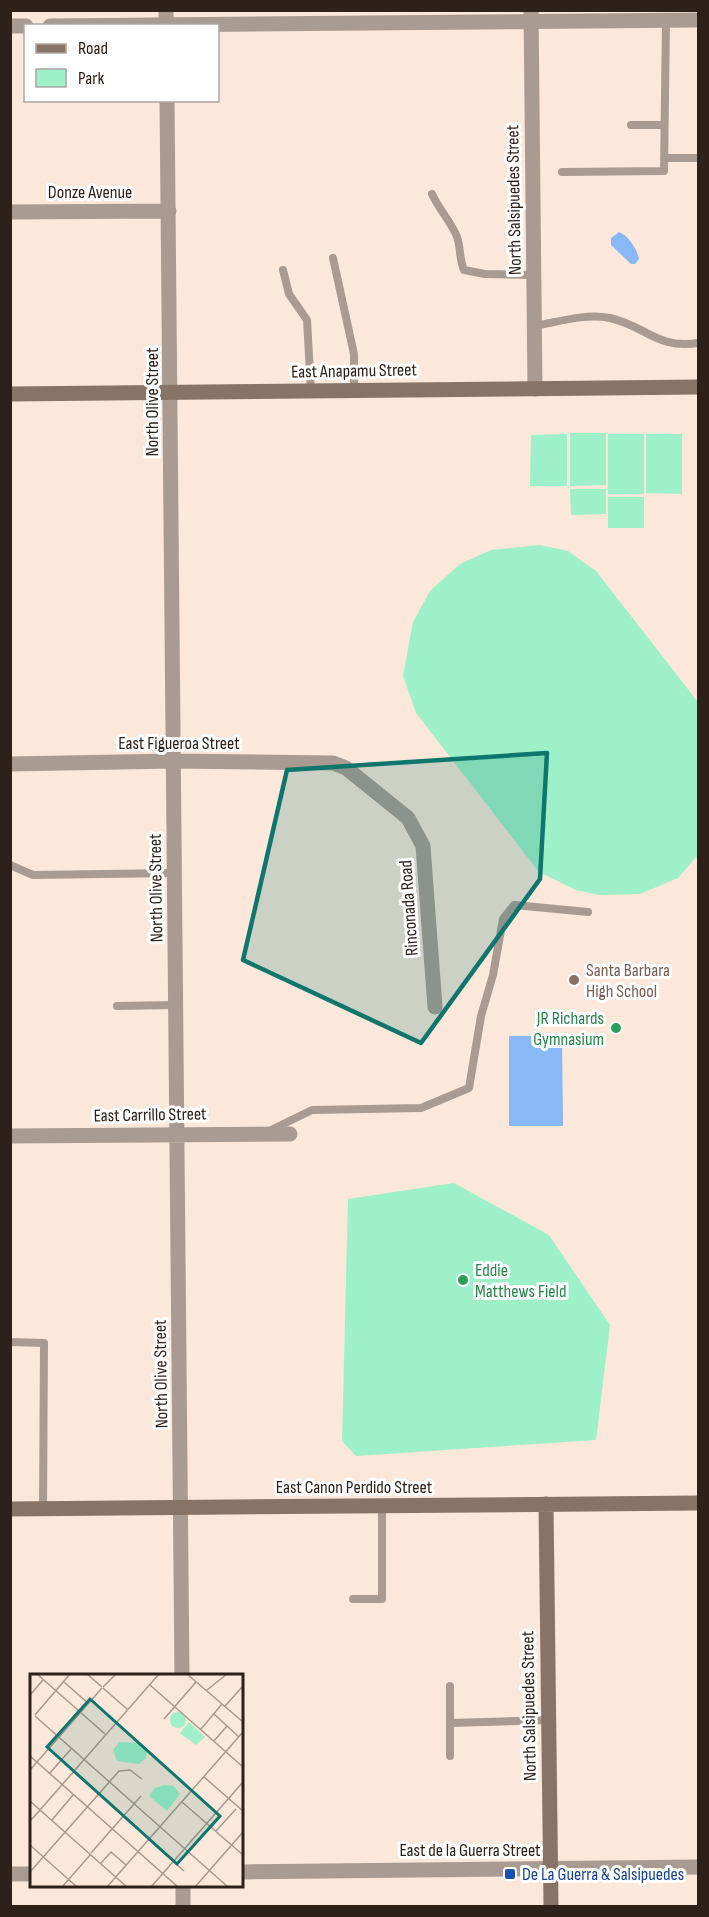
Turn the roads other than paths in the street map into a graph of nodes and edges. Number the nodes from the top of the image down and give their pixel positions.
1 (355, 16) edge
2 (531, 16) edge
3 (663, 17) edge
4 (166, 20) edge
5 (699, 20) edge
6 (89, 24) edge
7 (168, 102) edge
8 (631, 125) dead end
9 (664, 125) junction
10 (664, 158) junction
11 (699, 158) edge
12 (562, 172) dead end
13 (432, 194) dead end
14 (169, 211) junction
15 (10, 212) edge
16 (333, 258) dead end
17 (283, 270) dead end
18 (534, 274) junction
19 (534, 326) junction
20 (699, 343) edge
21 (699, 387) edge
22 (535, 389) junction
23 (311, 391) junction
24 (354, 391) junction
25 (171, 393) junction
26 (10, 394) edge
27 (174, 761) junction
28 (10, 764) edge
29 (346, 768) joint
30 (10, 865) edge
31 (175, 873) junction
32 (588, 912) dead end
33 (176, 1005) junction
34 (117, 1006) dead end
35 (435, 1007) dead end
36 (177, 1134) junction
37 (264, 1134) junction
38 (290, 1134) dead end
39 (10, 1136) edge
40 (10, 1342) edge
41 (699, 1503) edge
42 (546, 1504) junction
43 (382, 1506) junction
44 (181, 1508) junction
45 (10, 1509) edge
46 (43, 1509) junction
47 (353, 1599) dead end
48 (182, 1674) edge
49 (450, 1686) dead end
50 (549, 1720) junction
51 (450, 1723) junction
52 (450, 1756) dead end
53 (699, 1867) edge
54 (550, 1869) junction
55 (243, 1872) edge
56 (10, 1874) edge
57 (30, 1874) edge
58 (183, 1887) edge
59 (183, 1906) edge
60 (551, 1906) edge

1 - 2 street
1 - 4 street
2 - 3 street
2 - 18 street, North Salsipuedes Street
3 - 5 street
3 - 9 lane
4 - 6 street
7 - 14 street, North Olive Street
8 - 9 lane
9 - 10 lane
10 - 11 lane
10 - 12 lane
13 - 18 lane
14 - 15 street, Donze Avenue
14 - 25 street, North Olive Street
16 - 24 lane
17 - 23 lane
18 - 19 street, North Salsipuedes Street
19 - 20 lane
19 - 22 street, North Salsipuedes Street
21 - 22 street, East Anapamu Street
22 - 24 street, East Anapamu Street
23 - 24 street, East Anapamu Street
23 - 25 street, East Anapamu Street
25 - 26 street, East Anapamu Street
25 - 27 street, North Olive Street
27 - 28 street, East Figueroa Street
27 - 29 street, East Figueroa Street
27 - 31 street, North Olive Street
29 - 35 street, Rinconada Road
30 - 31 lane
31 - 33 street, North Olive Street
32 - 37 lane
33 - 34 lane
33 - 36 street, North Olive Street
36 - 37 street, East Carrillo Street
36 - 39 street, East Carrillo Street
36 - 44 street, North Olive Street
37 - 38 street, East Carrillo Street
40 - 46 lane
41 - 42 street, East Canon Perdido Street
42 - 43 street, East Canon Perdido Street
42 - 50 street, North Salsipuedes Street
43 - 44 street, East Canon Perdido Street
43 - 47 lane
44 - 46 street, East Canon Perdido Street
44 - 48 street, North Olive Street
45 - 46 street, East Canon Perdido Street
49 - 51 lane
50 - 51 lane
50 - 54 street, North Salsipuedes Street
51 - 52 lane
53 - 54 street, East de la Guerra Street
54 - 55 street, East de la Guerra Street
54 - 60 street, North Salsipuedes Street
56 - 57 street
58 - 59 street

